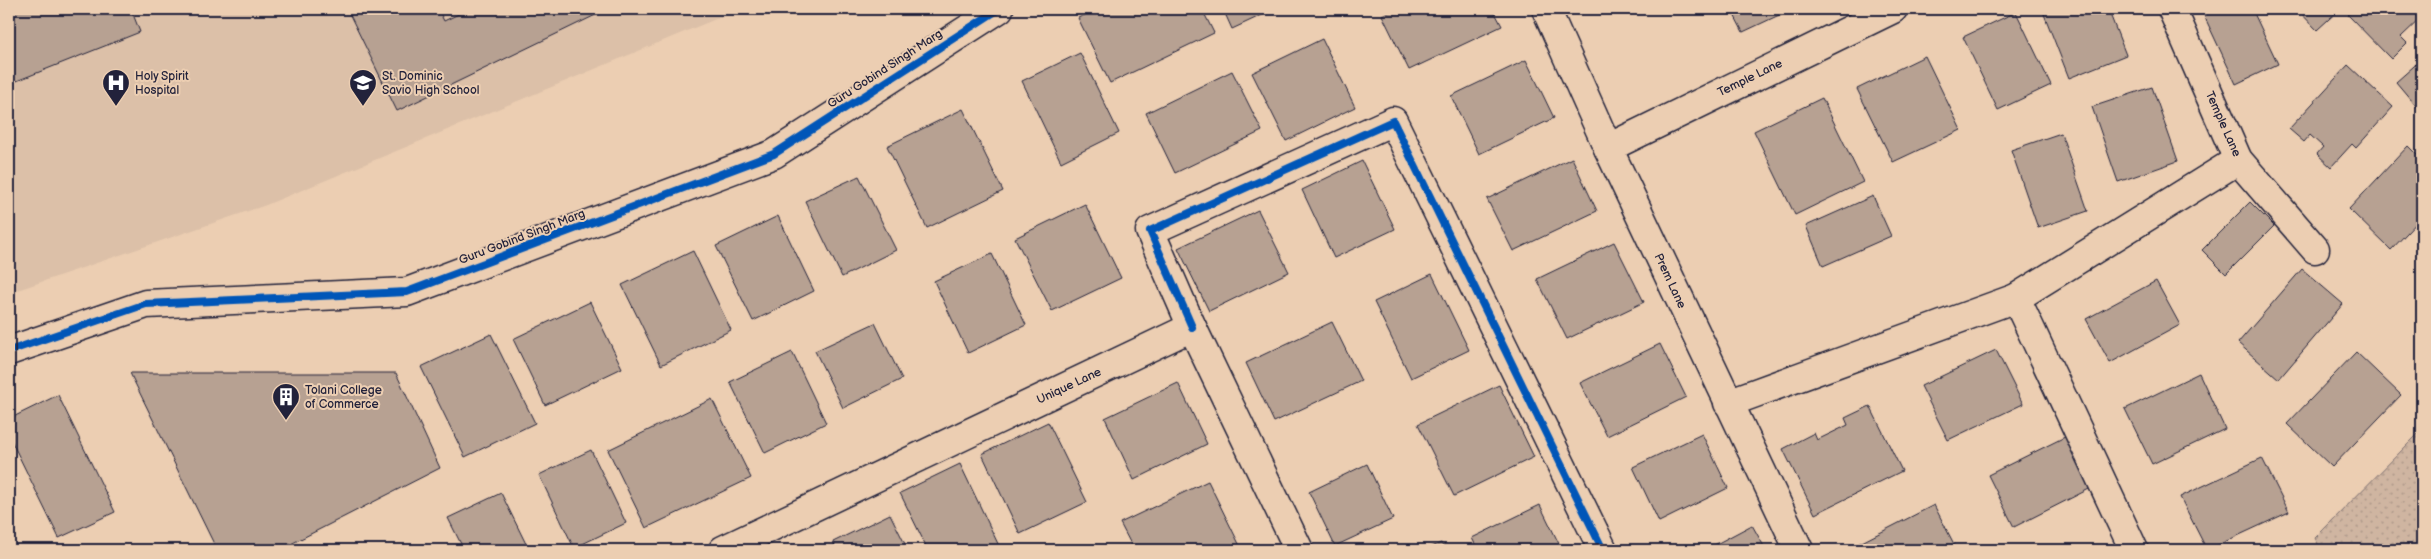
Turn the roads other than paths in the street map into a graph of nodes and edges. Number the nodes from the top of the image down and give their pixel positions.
1 (999, 9) edge
2 (1546, 9) edge
3 (1892, 9) edge
4 (2172, 9) edge
5 (1866, 15) edge
6 (1608, 148) junction
7 (2238, 160) junction
8 (2315, 249) dead end
9 (2016, 298) junction
10 (1192, 327) junction
11 (9, 351) edge
12 (1728, 403) junction
13 (723, 550) edge
14 (1299, 550) edge
15 (1603, 550) edge
16 (1799, 550) edge
17 (2134, 550) edge

1 - 11 street, Guru Gobind Singh Marg
2 - 6 street, Prem Lane
3 - 5 street, Temple Lane
4 - 7 street, Temple Lane
5 - 6 street, Temple Lane
6 - 12 street, Prem Lane
7 - 8 street, Temple Lane
7 - 9 street
9 - 12 street
9 - 17 street
10 - 13 street, Unique Lane
10 - 14 street
10 - 15 street
12 - 16 street, Prem Lane

